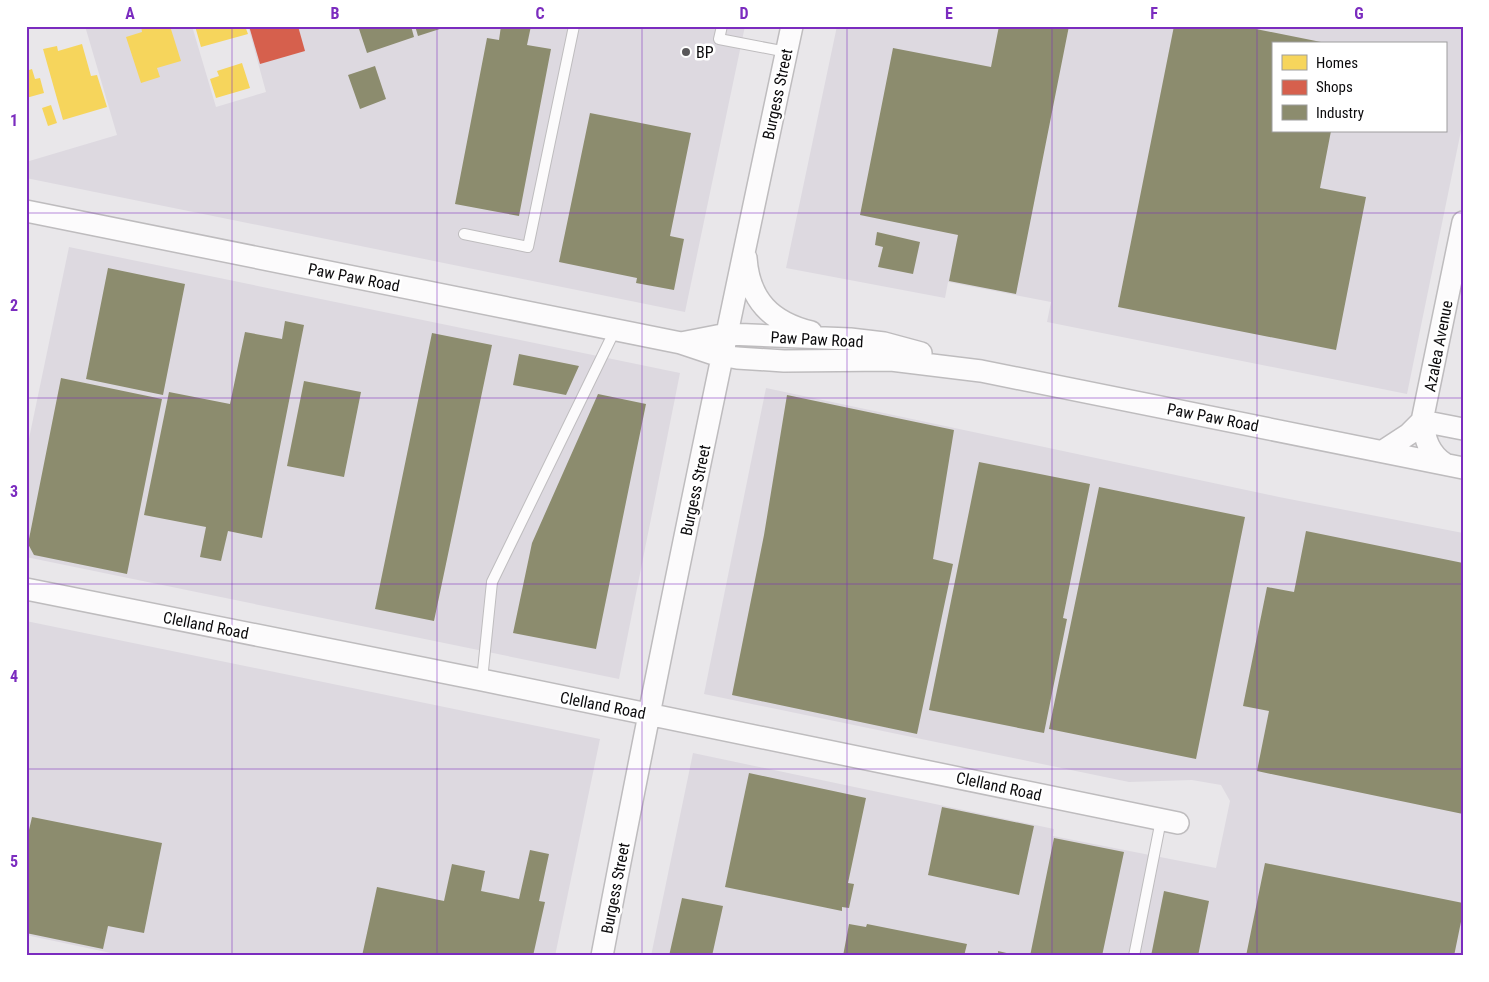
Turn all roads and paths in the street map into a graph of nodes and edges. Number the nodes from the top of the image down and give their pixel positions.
1 (574, 26) edge
2 (722, 26) edge
3 (792, 26) edge
4 (787, 52) junction
5 (26, 211) edge
6 (1463, 222) edge
7 (747, 233) junction
8 (464, 234) dead end
9 (616, 330) junction
10 (727, 334) junction
11 (850, 339) junction
12 (681, 343) junction
13 (723, 356) junction
14 (981, 371) junction
15 (1422, 421) junction
16 (1463, 429) edge
17 (1383, 452) junction
18 (1454, 466) edge
19 (26, 589) edge
20 (482, 680) junction
21 (648, 714) junction
22 (1170, 821) joint
23 (602, 956) edge
24 (1134, 956) edge

1 - 8 lane
2 - 4 lane
3 - 4 street, Burgess Street
4 - 7 street, Burgess Street
5 - 9 street, Paw Paw Road
6 - 15 street, Azalea Avenue
7 - 10 street, Burgess Street
7 - 11 street
9 - 12 street, Paw Paw Road
9 - 20 lane
10 - 11 street, Paw Paw Road
10 - 12 street, Paw Paw Road
10 - 13 street, Burgess Street
11 - 14 street, Paw Paw Road
12 - 13 street, Paw Paw Road
13 - 14 street, Paw Paw Road
13 - 21 street, Burgess Street
14 - 17 street, Paw Paw Road
15 - 16 street
15 - 17 street
15 - 18 street, Paw Paw Road
17 - 18 street, Paw Paw Road
19 - 20 street, Clelland Road
20 - 21 street, Clelland Road
21 - 22 street, Clelland Road
21 - 23 street, Burgess Street
22 - 24 lane

